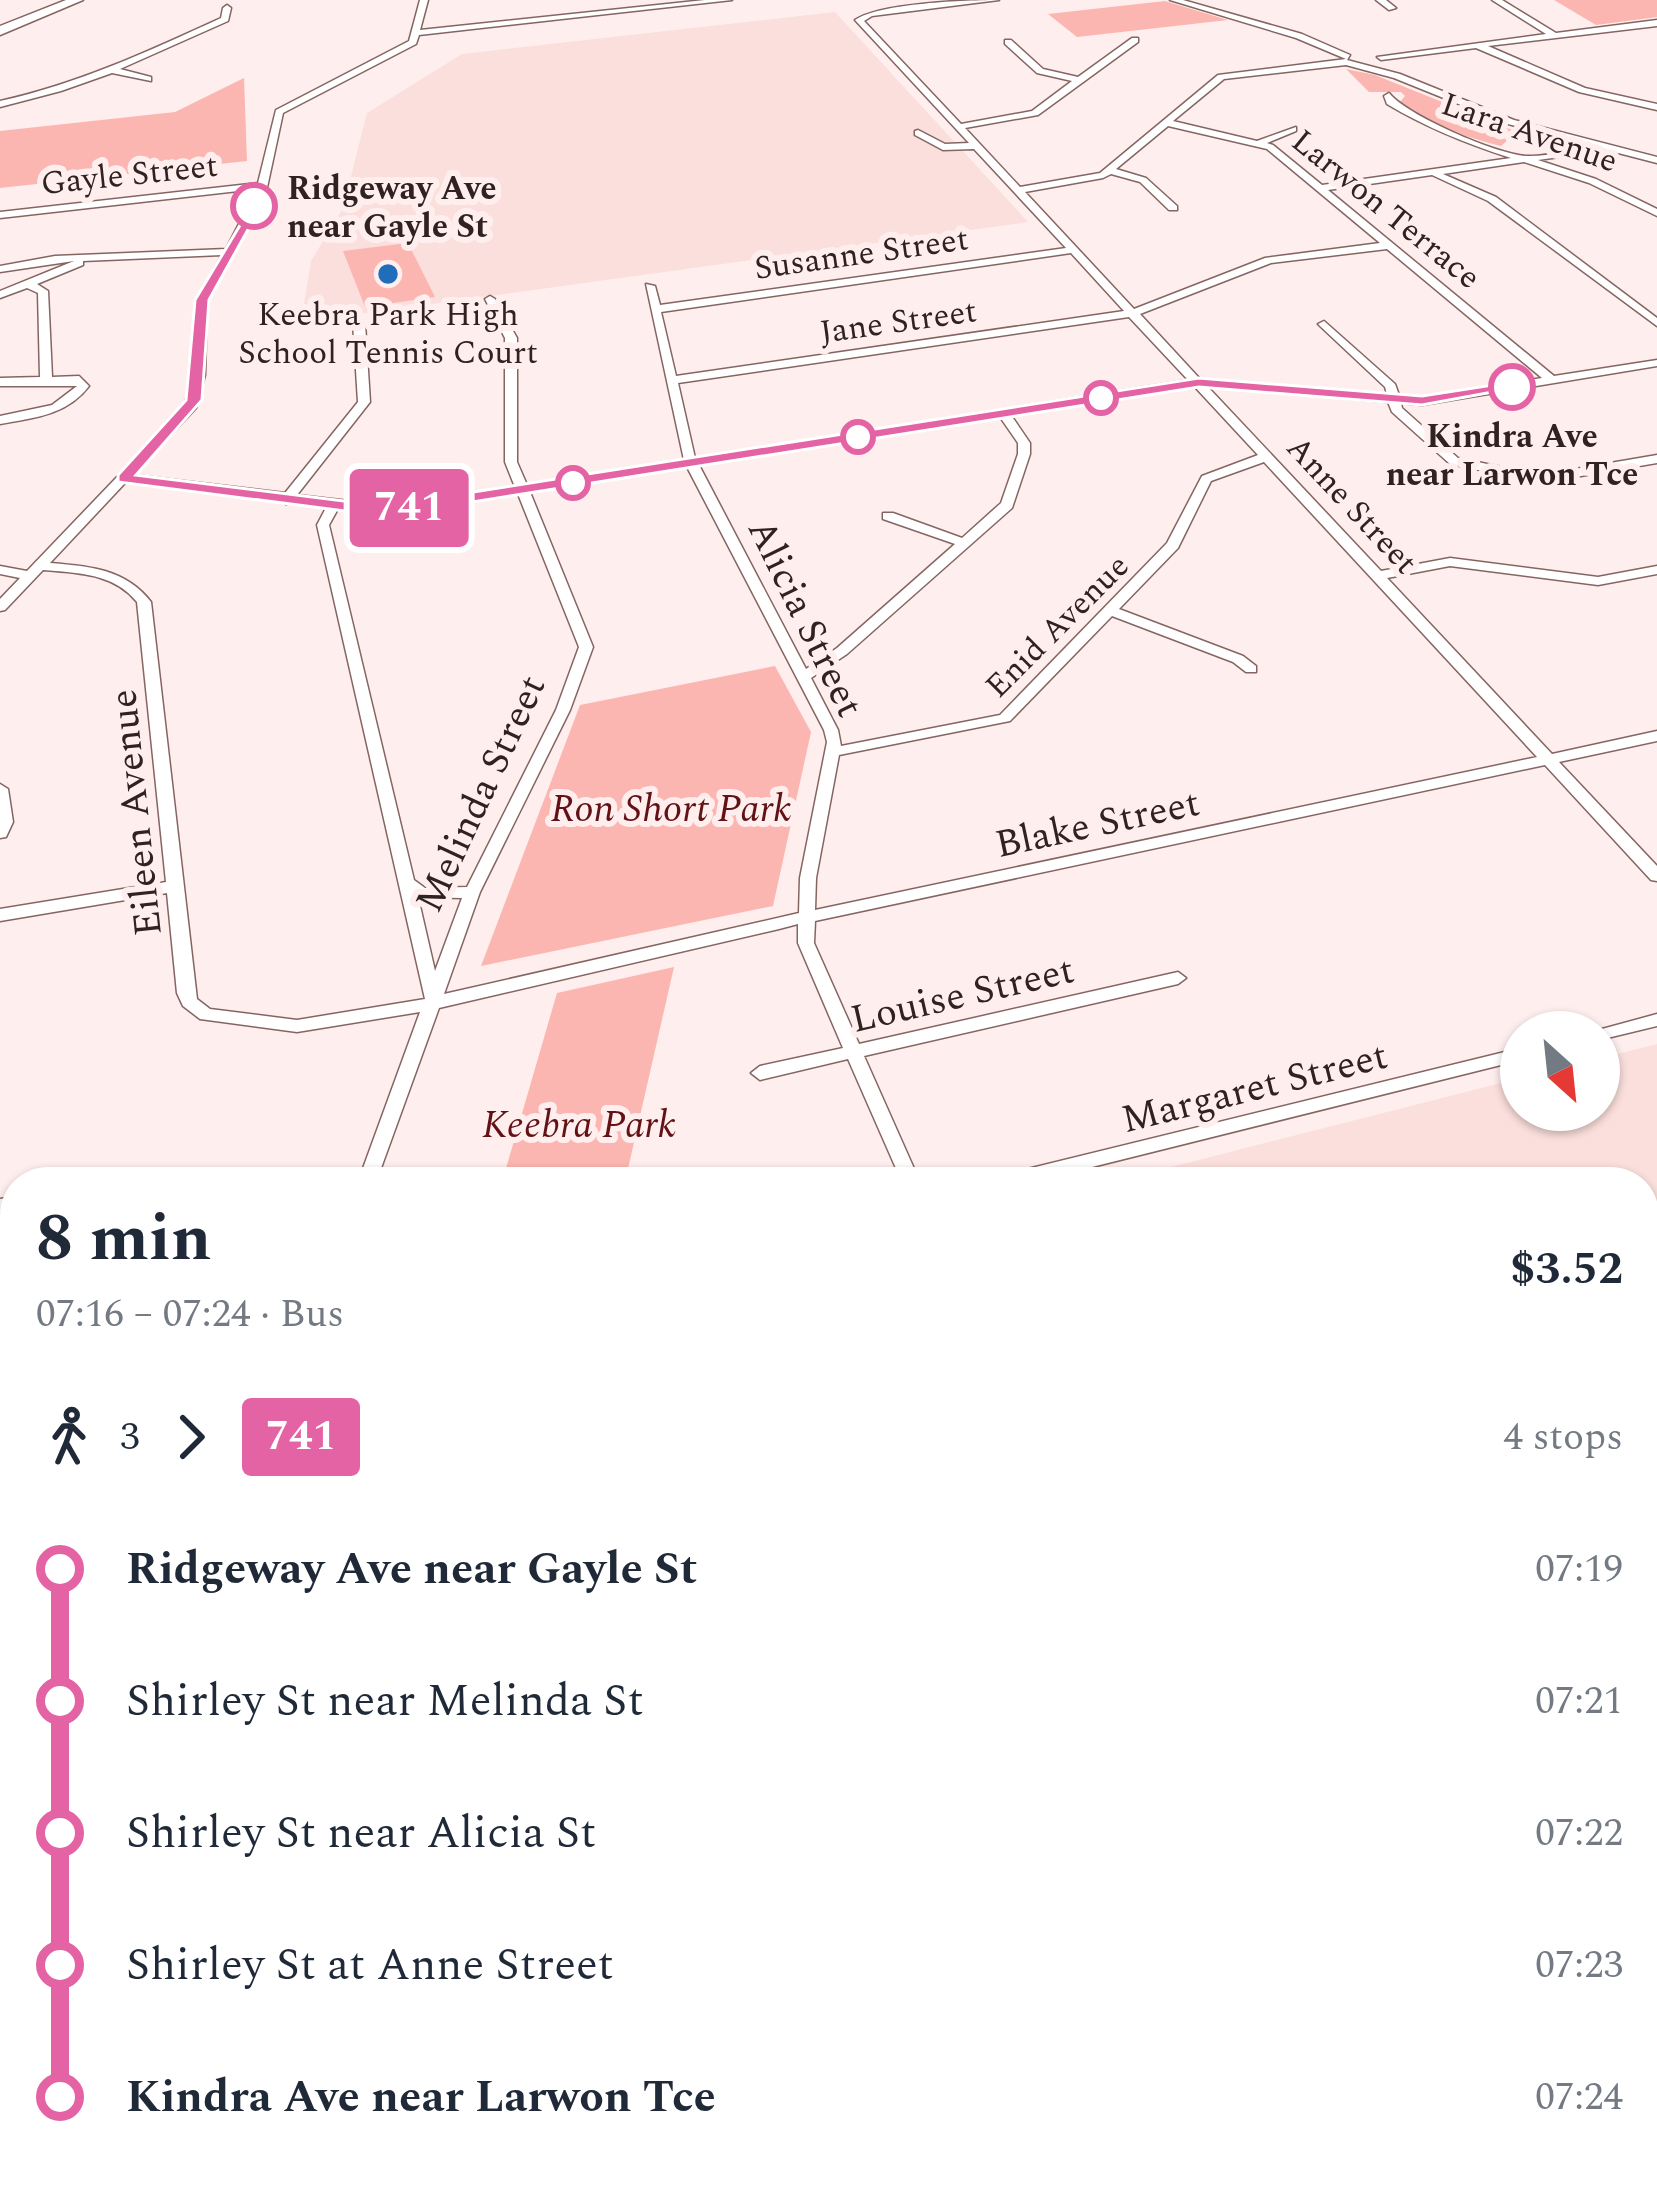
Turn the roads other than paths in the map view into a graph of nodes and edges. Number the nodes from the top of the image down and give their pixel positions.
1 (424, 0) edge
2 (728, 0) edge
3 (995, 0) edge
4 (1174, 0) edge
5 (1199, 0) edge
6 (1380, 0) edge
7 (1496, 0) edge
8 (66, 1) edge
9 (227, 8) dead end
10 (1392, 8) dead end
11 (1654, 25) edge
12 (0, 31) edge
13 (418, 32) junction
14 (1553, 35) junction
15 (1135, 40) dead end
16 (1008, 42) dead end
17 (1478, 45) junction
18 (1362, 54) junction
19 (1347, 60) junction
20 (1385, 60) junction
21 (1373, 69) junction
22 (112, 70) junction
23 (148, 80) dead end
24 (1078, 80) junction
25 (1389, 96) dead end
26 (0, 104) edge
27 (1657, 107) edge
28 (1165, 122) junction
29 (1522, 125) junction
30 (958, 127) junction
31 (1293, 130) dead end
32 (918, 133) dead end
33 (1260, 143) junction
34 (976, 146) junction
35 (1603, 147) junction
36 (1523, 159) junction
37 (1657, 160) edge
38 (1109, 170) junction
39 (1436, 174) junction
40 (263, 185) junction
41 (1321, 188) junction
42 (1018, 190) junction
43 (1172, 208) dead end
44 (1657, 213) edge
45 (0, 214) edge
46 (1390, 244) junction
47 (1072, 250) junction
48 (227, 252) junction
49 (87, 261) junction
50 (0, 269) edge
51 (30, 285) junction
52 (650, 286) dead end
53 (0, 295) edge
54 (490, 299) dead end
55 (657, 308) junction
56 (1132, 313) junction
57 (359, 323) dead end
58 (1657, 323) edge
59 (1324, 324) dead end
60 (1657, 363) edge
61 (46, 379) junction
62 (671, 380) junction
63 (1552, 380) junction
64 (0, 382) edge
65 (1199, 382) junction
66 (1394, 399) junction
67 (1004, 414) junction
68 (0, 421) edge
69 (1268, 456) junction
70 (1657, 460) edge
71 (692, 463) junction
72 (124, 478) junction
73 (520, 491) junction
74 (286, 500) junction
75 (333, 506) junction
76 (888, 515) dead end
77 (963, 543) junction
78 (0, 570) edge
79 (1657, 570) edge
80 (35, 571) junction
81 (1378, 576) junction
82 (0, 607) edge
83 (1110, 610) junction
84 (1252, 669) dead end
85 (803, 677) junction
86 (1657, 736) edge
87 (832, 752) junction
88 (1550, 760) junction
89 (0, 789) edge
90 (0, 833) edge
91 (1657, 876) edge
92 (409, 884) junction
93 (176, 886) junction
94 (472, 892) junction
95 (0, 915) edge
96 (805, 917) junction
97 (1178, 978) dead end
98 (433, 996) junction
99 (1657, 1020) edge
100 (313, 1024) joint
101 (1620, 1029) edge
102 (854, 1052) junction
103 (1500, 1059) edge
104 (760, 1073) dead end
105 (373, 1167) edge
106 (904, 1167) edge
107 (1064, 1167) edge

1 - 13 street
2 - 13 street
3 - 30 street, Anne Street
4 - 19 street
5 - 18 street
6 - 10 street
7 - 14 street
8 - 12 main road
9 - 22 street
11 - 14 street
13 - 40 street
14 - 17 street
15 - 24 street
16 - 24 street
17 - 20 street
17 - 27 street
18 - 19 street
18 - 20 street
19 - 21 street
19 - 28 street
20 - 21 street
20 - 29 street
21 - 29 street
22 - 23 street
22 - 26 street
24 - 30 street
25 - 36 street, Lara Avenue
28 - 33 street, Larwon Terrace
28 - 38 street
29 - 35 street
30 - 34 street, Anne Street
31 - 33 street
32 - 34 street
33 - 41 street, Larwon Terrace
34 - 42 street, Anne Street
35 - 36 street
35 - 37 street
36 - 39 street
36 - 44 street, Lara Avenue
38 - 42 street
38 - 43 street
39 - 41 street
39 - 58 street
40 - 45 street, Gayle Street
40 - 48 street
41 - 46 street, Larwon Terrace
42 - 47 street, Anne Street
46 - 56 street, Jane Street
46 - 63 street, Larwon Terrace
47 - 55 street, Susanne Street
47 - 56 street, Anne Street
48 - 49 street
48 - 72 street
49 - 50 street
49 - 51 street
51 - 53 street
51 - 61 street
52 - 55 street, Alicia Street
54 - 73 street, Melinda Street
55 - 62 street, Alicia Street
56 - 62 street, Jane Street
56 - 65 street, Anne Street
57 - 74 street
59 - 66 street
60 - 63 street
61 - 64 street
61 - 68 street
62 - 71 street, Alicia Street
63 - 66 street
65 - 66 street
65 - 67 street
65 - 69 street, Anne Street
66 - 70 street
67 - 71 street
67 - 77 street
69 - 81 street, Anne Street
69 - 83 street, Enid Avenue
71 - 73 street
71 - 85 street, Alicia Street
72 - 74 street
72 - 80 street
73 - 75 street
73 - 94 street, Melinda Street
74 - 75 street
75 - 92 street
76 - 77 street
77 - 85 street
78 - 80 street, Eileen Avenue
79 - 81 street
80 - 82 street
80 - 93 street, Eileen Avenue
81 - 88 street, Anne Street
83 - 84 street
83 - 87 street, Enid Avenue
85 - 87 street, Alicia Street
86 - 88 street, Blake Street
87 - 96 street, Alicia Street
88 - 91 street, Anne Street
88 - 96 street, Blake Street
89 - 90 street
92 - 94 street
92 - 98 street
93 - 95 street
93 - 100 street, Eileen Avenue
94 - 98 street, Melinda Street
96 - 98 street, Blake Street
96 - 102 street, Alicia Street
97 - 102 street, Louise Street
98 - 100 street, Blake Street
98 - 105 street, Melinda Street
99 - 101 street
102 - 104 street, Louise Street
102 - 106 street, Alicia Street
103 - 107 street, Margaret Street

